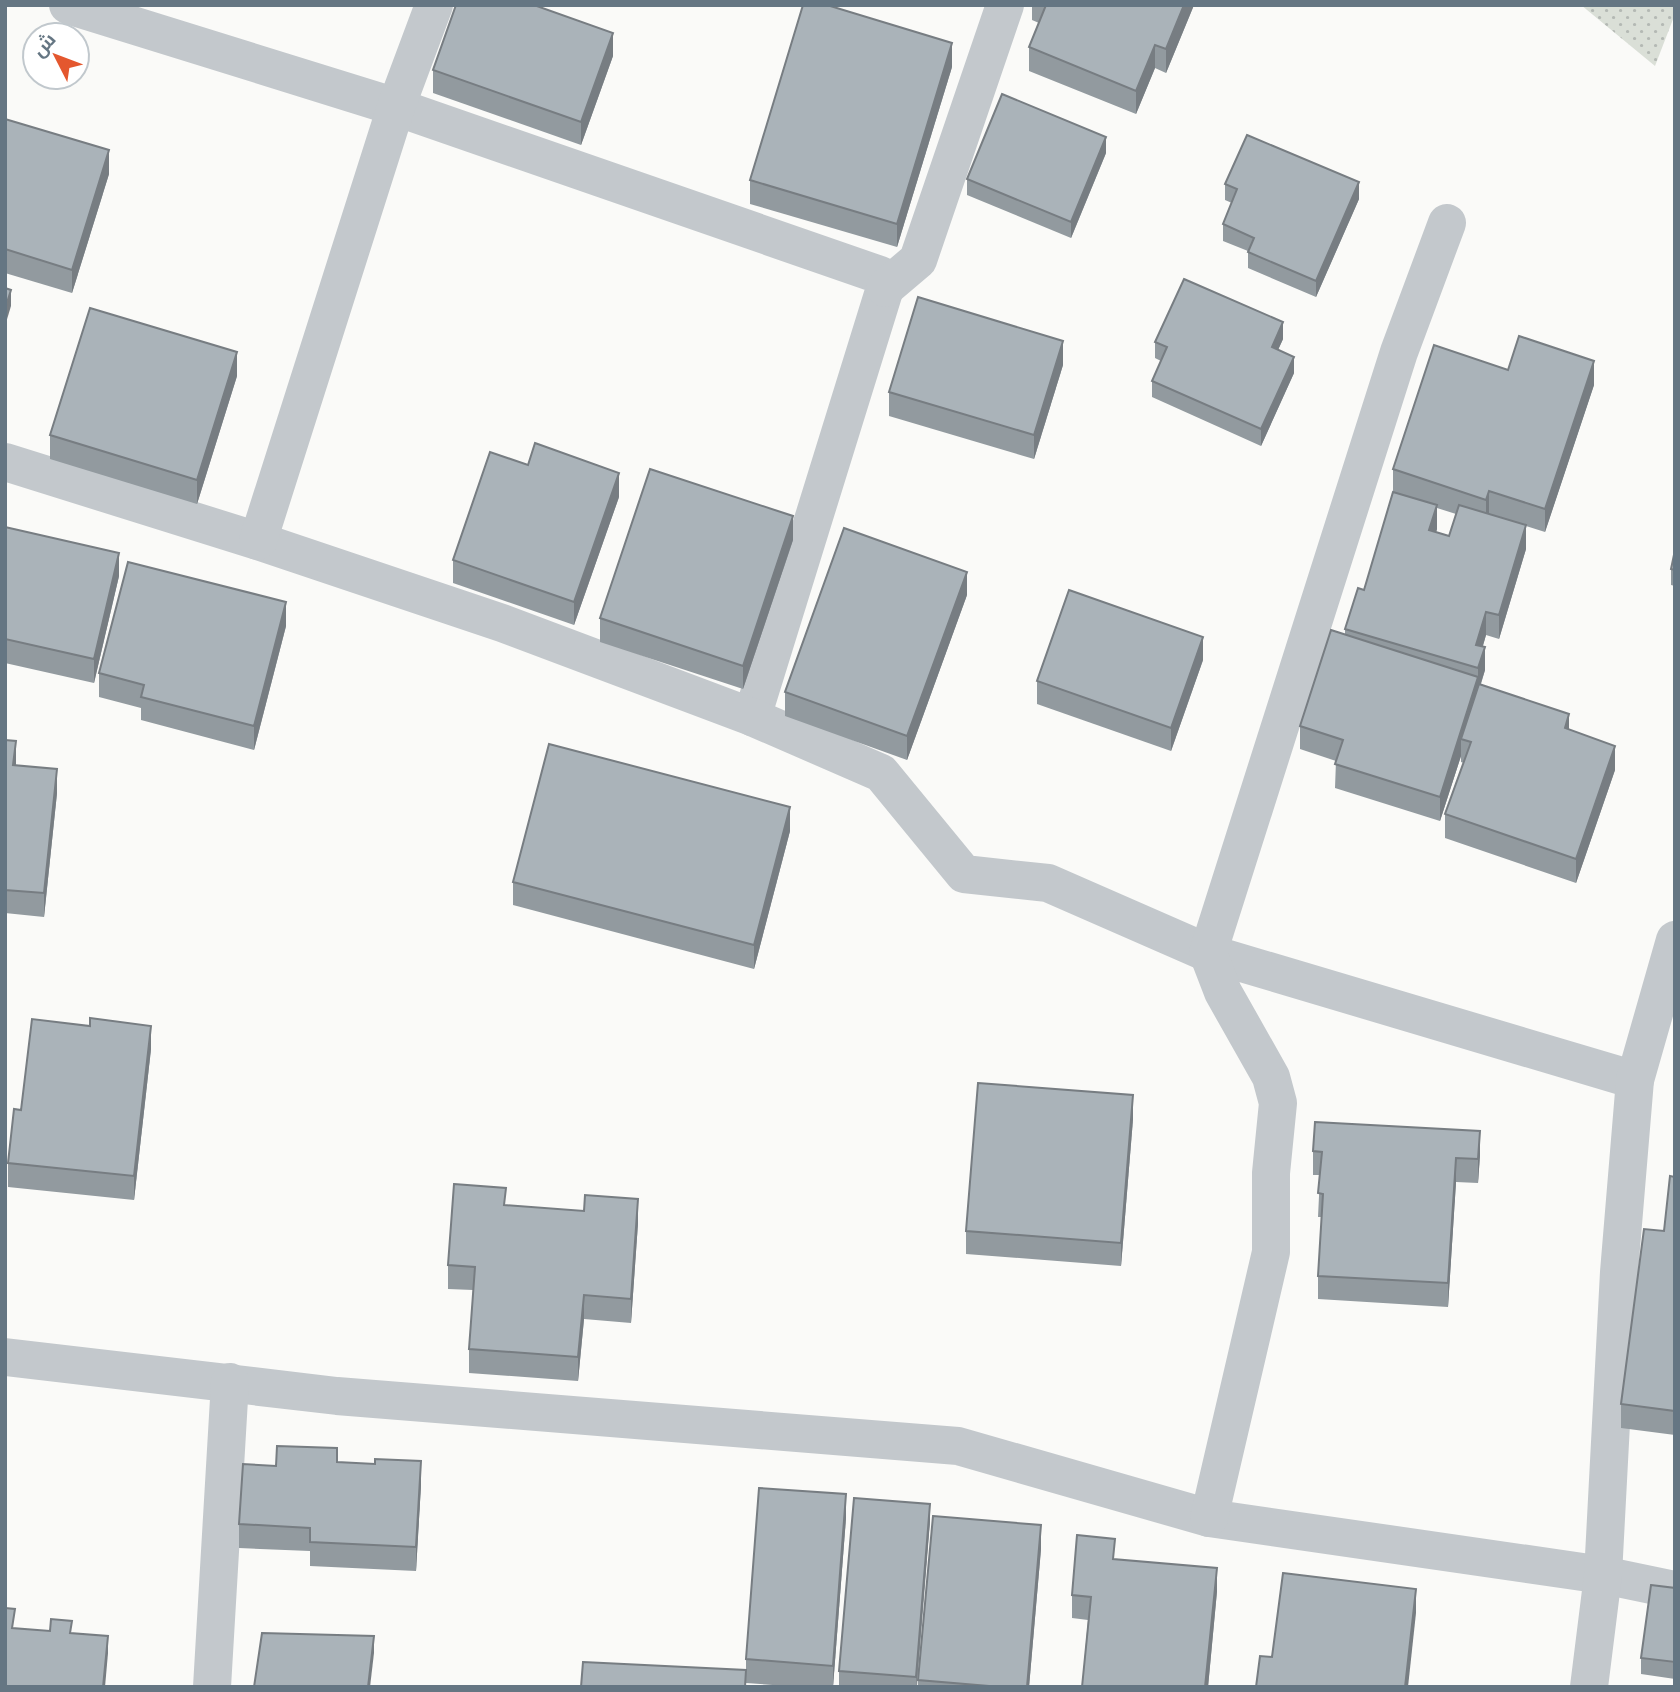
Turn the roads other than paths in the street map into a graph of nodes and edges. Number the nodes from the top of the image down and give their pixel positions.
1 (68, 5) edge
2 (434, 5) edge
3 (1005, 5) edge
4 (396, 107) junction
5 (1447, 223) dead end
6 (885, 288) junction
7 (5, 462) edge
8 (258, 541) junction
9 (752, 717) junction
10 (1675, 940) edge
11 (1208, 953) junction
12 (1635, 1080) junction
13 (5, 1357) edge
14 (230, 1382) junction
15 (1209, 1518) junction
16 (1603, 1575) junction
17 (1675, 1590) edge
18 (212, 1687) edge
19 (1590, 1687) edge

1 - 4 street
2 - 4 street
3 - 6 street
4 - 6 street
4 - 8 street
5 - 11 street
6 - 9 street
7 - 8 street
8 - 9 street
9 - 11 street
10 - 12 street
11 - 12 street
11 - 15 street
12 - 16 street
13 - 14 street
14 - 15 street
14 - 18 street
15 - 16 street
16 - 17 street
16 - 19 street

